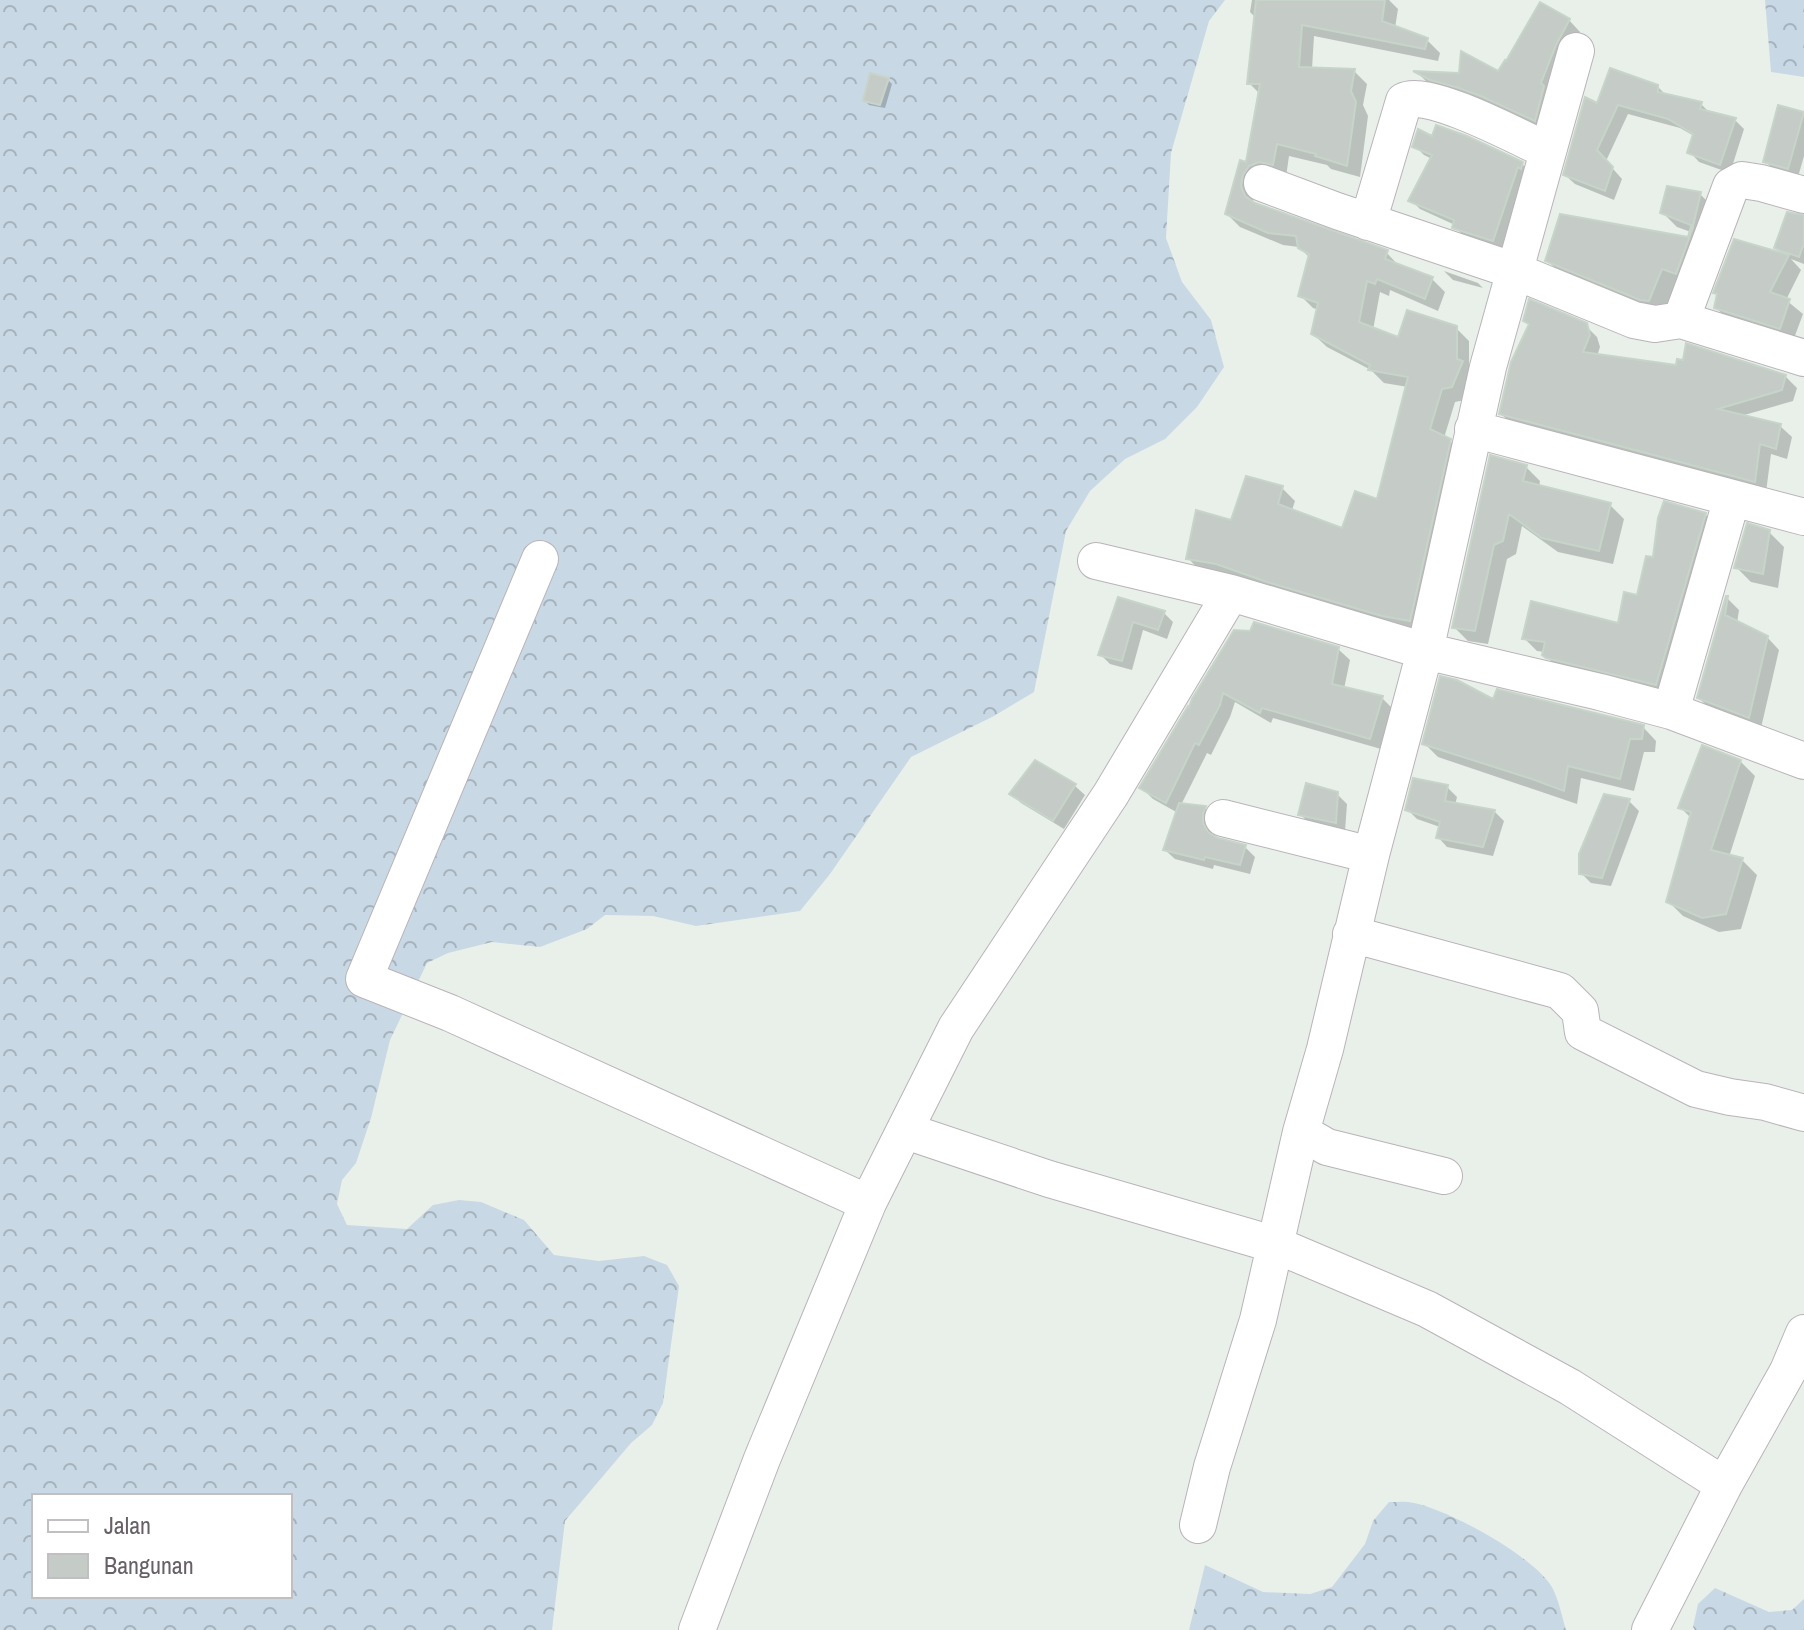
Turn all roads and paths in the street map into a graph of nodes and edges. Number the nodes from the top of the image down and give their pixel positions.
1 (1576, 51) dead end
2 (1548, 151) junction
3 (1262, 183) dead end
4 (1804, 195) edge
5 (1368, 222) junction
6 (1515, 271) junction
7 (1681, 320) junction
8 (1804, 358) edge
9 (1473, 429) junction
10 (1732, 498) junction
11 (1804, 517) edge
12 (540, 559) dead end
13 (1096, 561) dead end
14 (1231, 593) junction
15 (1425, 651) junction
16 (1671, 711) junction
17 (1804, 761) edge
18 (1223, 818) dead end
19 (1371, 855) junction
20 (1351, 934) junction
21 (1804, 1113) edge
22 (906, 1131) junction
23 (1301, 1132) junction
24 (1444, 1176) dead end
25 (868, 1203) junction
26 (1276, 1245) junction
27 (1804, 1333) edge
28 (1724, 1485) junction
29 (1198, 1525) dead end
30 (697, 1630) edge
31 (1650, 1630) edge

1 - 2 street
2 - 5 street
2 - 6 street
3 - 5 street
4 - 7 street
5 - 6 street
6 - 7 street
6 - 9 street
7 - 8 street
9 - 10 street
9 - 15 street
10 - 11 street
10 - 16 street
12 - 25 street
13 - 14 street
14 - 15 street
14 - 22 street
15 - 16 street
15 - 19 street
16 - 17 street
18 - 19 street
19 - 20 street
20 - 21 street
20 - 23 street
22 - 25 street
22 - 26 street
23 - 24 street
23 - 26 street
25 - 30 street
26 - 28 street
26 - 29 street
27 - 28 street
28 - 31 street

